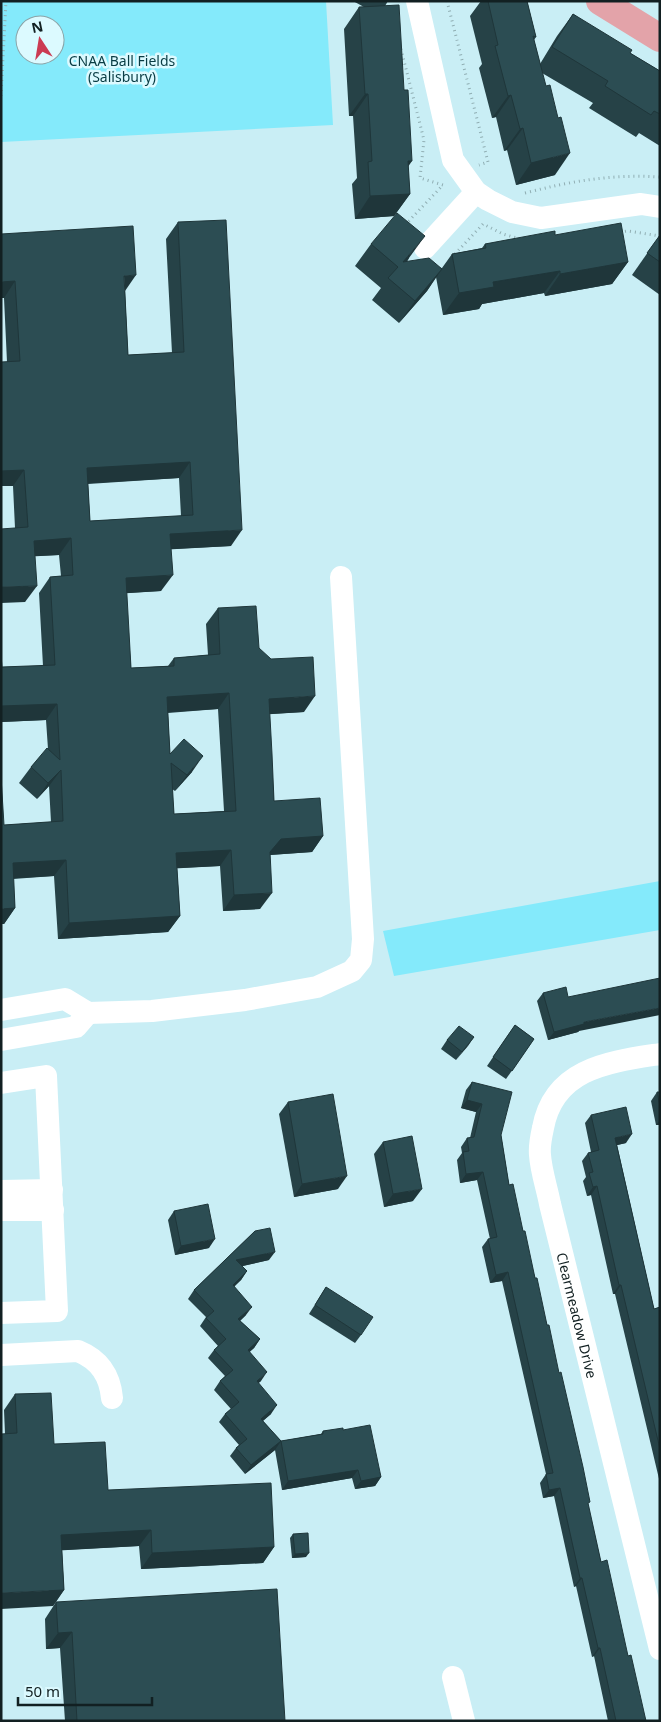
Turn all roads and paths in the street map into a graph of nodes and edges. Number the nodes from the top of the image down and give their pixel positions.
1 (6, 1) edge
2 (417, 1) edge
3 (447, 1) edge
4 (600, 1) edge
5 (660, 38) edge
6 (1, 96) edge
7 (660, 177) edge
8 (479, 182) junction
9 (524, 193) dead end
10 (660, 208) edge
11 (425, 248) edge
12 (340, 577) dead end
13 (1, 1010) edge
14 (88, 1013) junction
15 (1, 1040) edge
16 (660, 1054) edge
17 (1, 1083) edge
18 (1, 1191) edge
19 (52, 1200) junction
20 (1, 1210) edge
21 (1, 1314) edge
22 (1, 1355) edge
23 (112, 1398) dead end
24 (660, 1647) edge
25 (453, 1677) dead end
26 (464, 1721) edge

1 - 6 path
2 - 8 street
3 - 8 path
4 - 5 main road
7 - 9 path
8 - 10 street
8 - 11 street
12 - 14 street
13 - 14 street
14 - 15 street
16 - 24 street, Clearmeadow Drive
17 - 19 street
18 - 19 street
19 - 20 street
19 - 21 street
22 - 23 street
25 - 26 street

